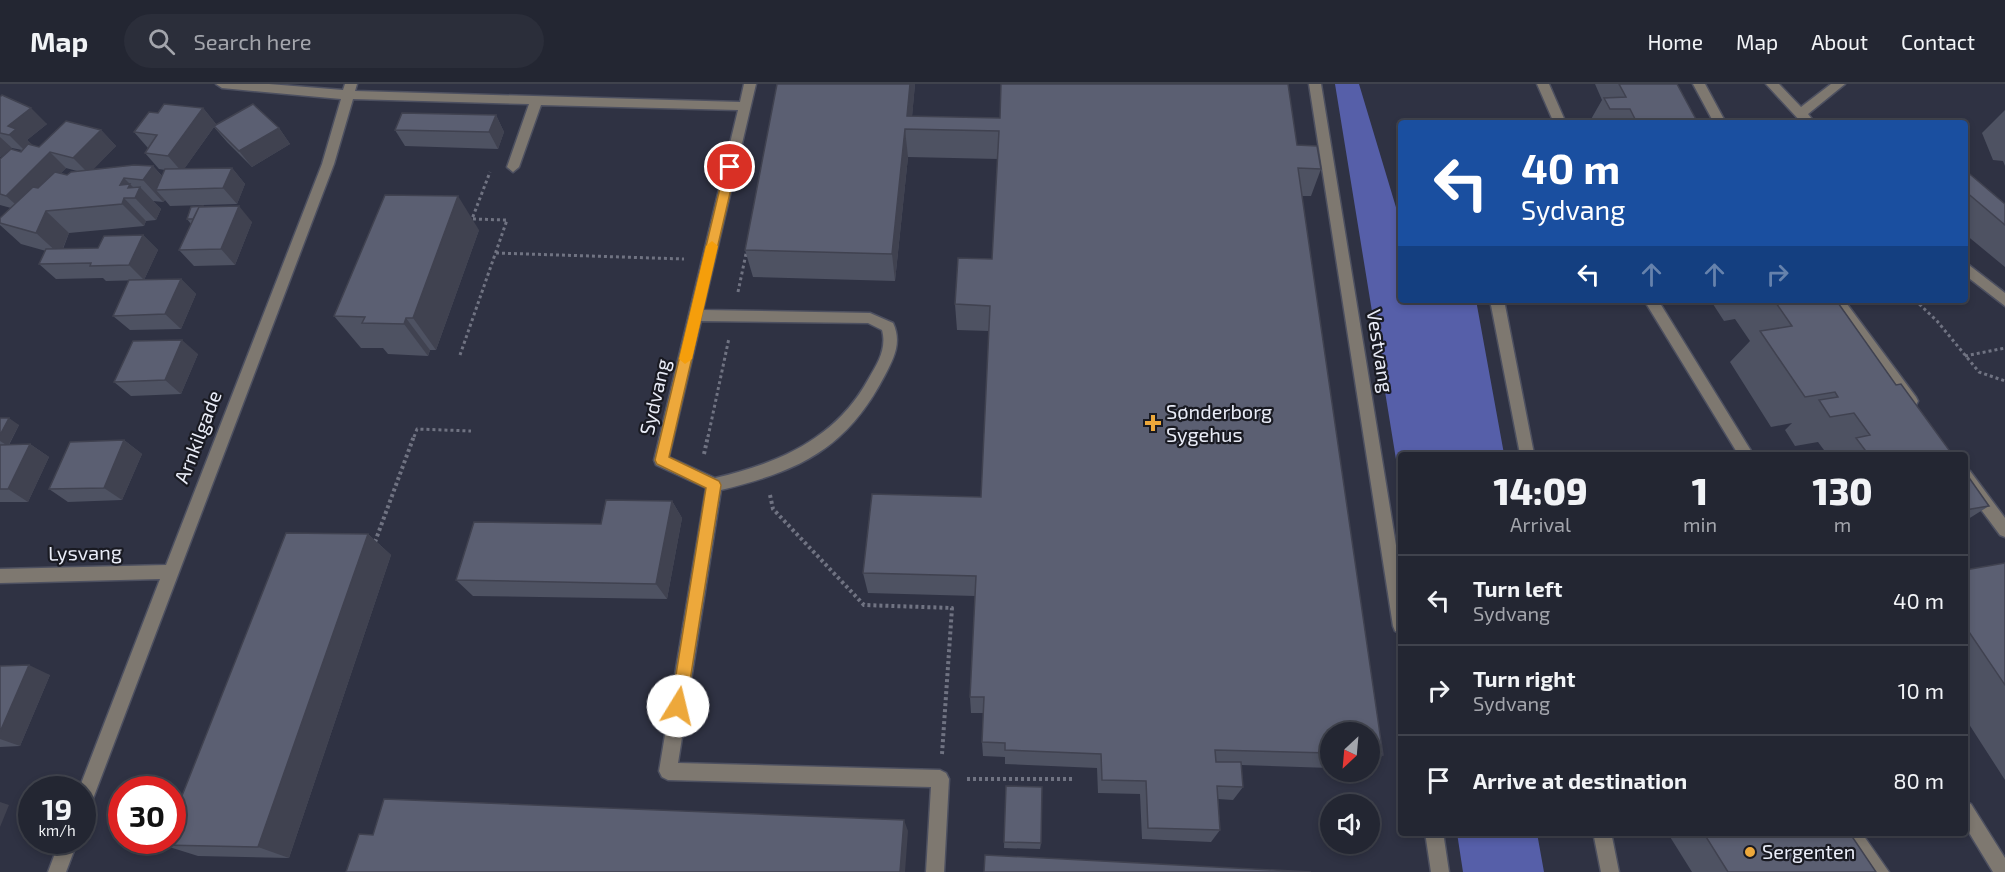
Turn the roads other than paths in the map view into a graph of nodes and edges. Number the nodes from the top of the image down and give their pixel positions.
1 (222, 84) edge
2 (750, 84) edge
3 (1315, 84) edge
4 (1543, 84) edge
5 (1699, 84) edge
6 (1772, 84) edge
7 (1839, 84) edge
8 (350, 90) edge
9 (536, 102) junction
10 (745, 106) junction
11 (1805, 119) edge
12 (1559, 120) edge
13 (1718, 120) edge
14 (513, 167) dead end
15 (1968, 269) edge
16 (2005, 300) edge
17 (1498, 303) edge
18 (1653, 303) edge
19 (1838, 303) edge
20 (695, 315) junction
21 (1918, 411) edge
22 (1527, 452) edge
23 (1745, 452) edge
24 (1968, 480) edge
25 (706, 482) junction
26 (2005, 530) edge
27 (170, 572) junction
28 (0, 576) edge
29 (1398, 607) edge
30 (93, 776) edge
31 (1968, 815) edge
32 (1435, 836) edge
33 (1603, 836) edge
34 (1853, 836) edge
35 (64, 854) edge
36 (57, 872) edge
37 (934, 872) edge
38 (1440, 872) edge
39 (1610, 872) edge
40 (1880, 872) edge
41 (2003, 872) edge

1 - 8 street
2 - 10 street, Sydvang
3 - 29 street, Vestvang
4 - 12 street
5 - 13 street
6 - 11 street
7 - 11 street
8 - 9 street
8 - 27 street, Arnkilgade
9 - 10 street
9 - 14 street
10 - 20 street, Sydvang
15 - 16 street
17 - 22 street
18 - 23 street
19 - 21 street
20 - 25 street, Sydvang
20 - 25 street
24 - 26 street
25 - 37 street
27 - 28 street, Lysvang
27 - 30 street, Arnkilgade
31 - 41 street
32 - 38 street
33 - 39 street
34 - 40 street
35 - 36 street

